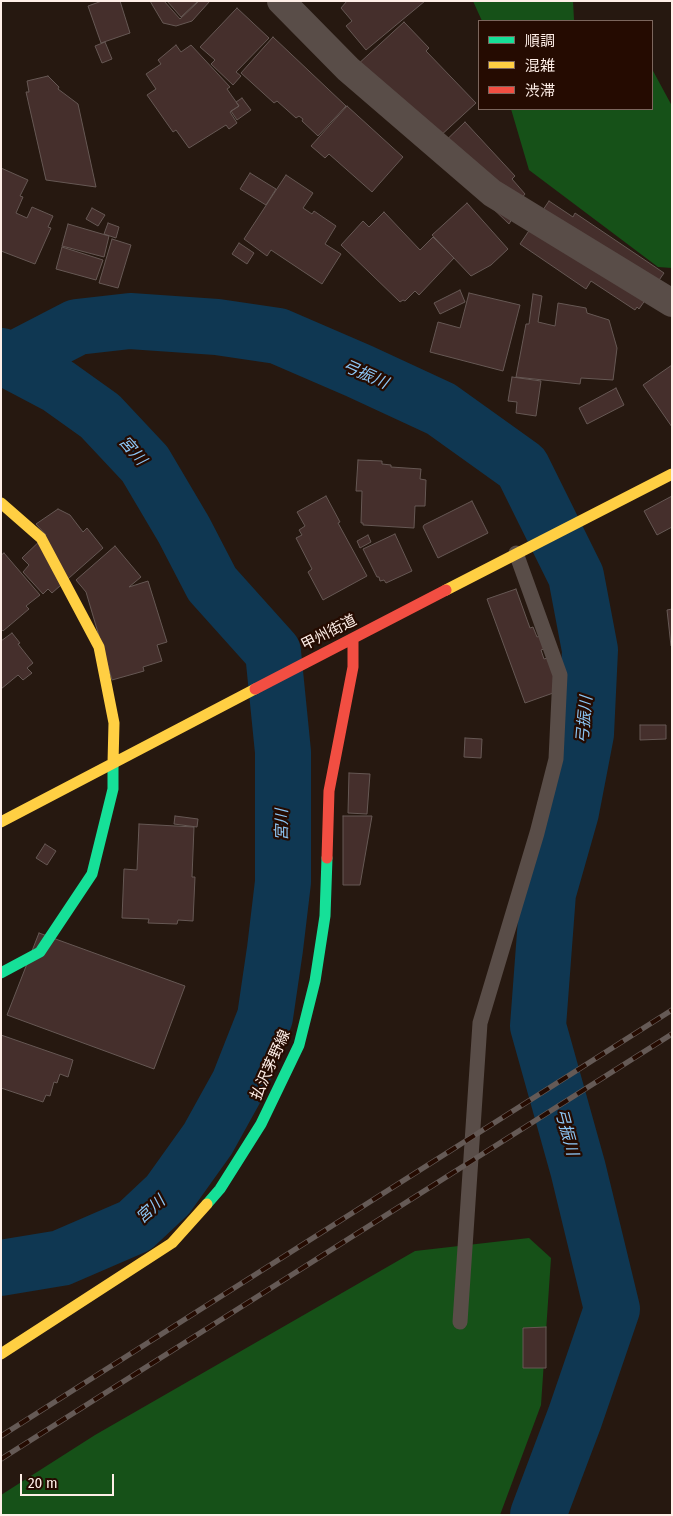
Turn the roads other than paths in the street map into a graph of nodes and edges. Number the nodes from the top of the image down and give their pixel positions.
1 (281, 1) edge
2 (672, 304) edge
3 (672, 474) edge
4 (1, 503) edge
5 (516, 552) junction
6 (353, 638) junction
7 (113, 763) junction
8 (1, 822) edge
9 (1, 973) edge
10 (460, 1322) dead end
11 (1, 1354) edge

1 - 2 street
3 - 5 main road, 甲州街道
4 - 7 main road
5 - 6 main road, 甲州街道
5 - 10 lane
6 - 7 main road, 甲州街道
6 - 11 main road, 払沢茅野線
7 - 8 main road, 甲州街道
7 - 9 main road

